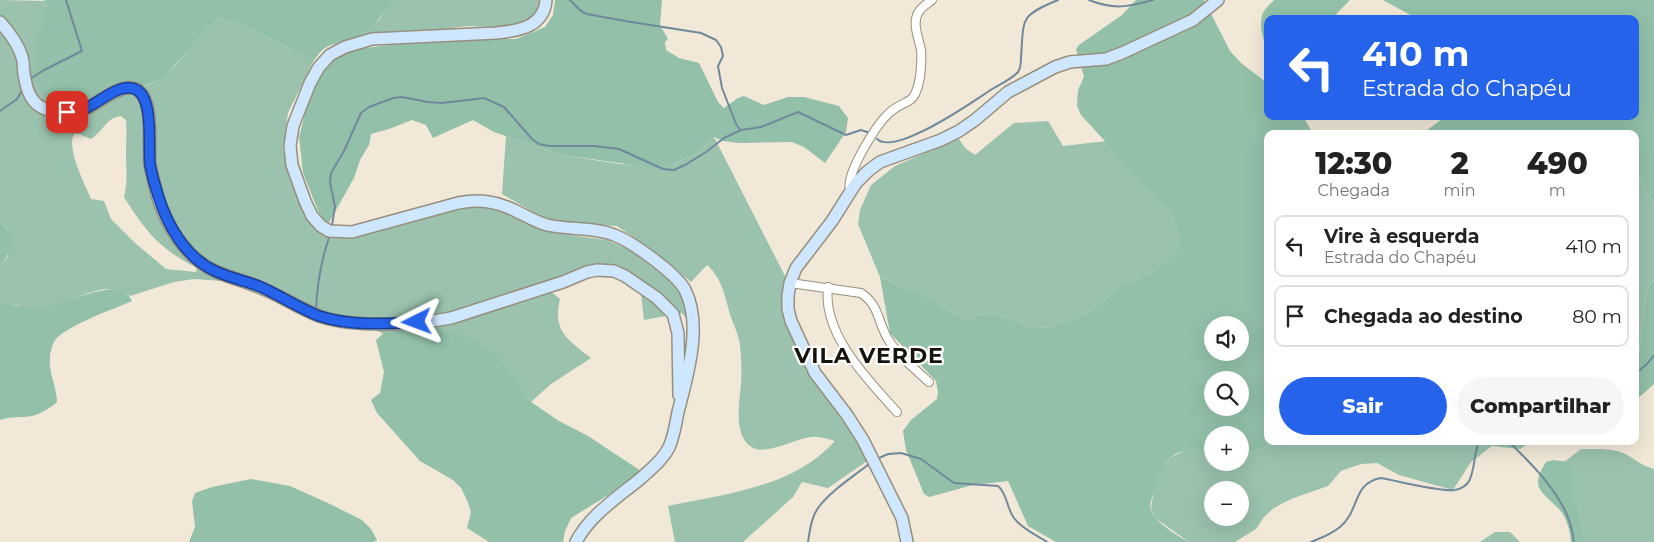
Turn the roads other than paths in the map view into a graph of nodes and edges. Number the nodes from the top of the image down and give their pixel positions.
1 (546, 0) edge
2 (932, 0) edge
3 (1218, 0) edge
4 (0, 22) edge
5 (850, 192) junction
6 (790, 282) junction
7 (828, 287) junction
8 (929, 382) dead end
9 (679, 412) junction
10 (897, 412) dead end
11 (576, 542) edge
12 (907, 542) edge

1 - 9 street
2 - 5 street
3 - 5 street
4 - 9 street
5 - 6 street
6 - 7 street
6 - 12 street
7 - 8 street
7 - 10 street
9 - 11 street

